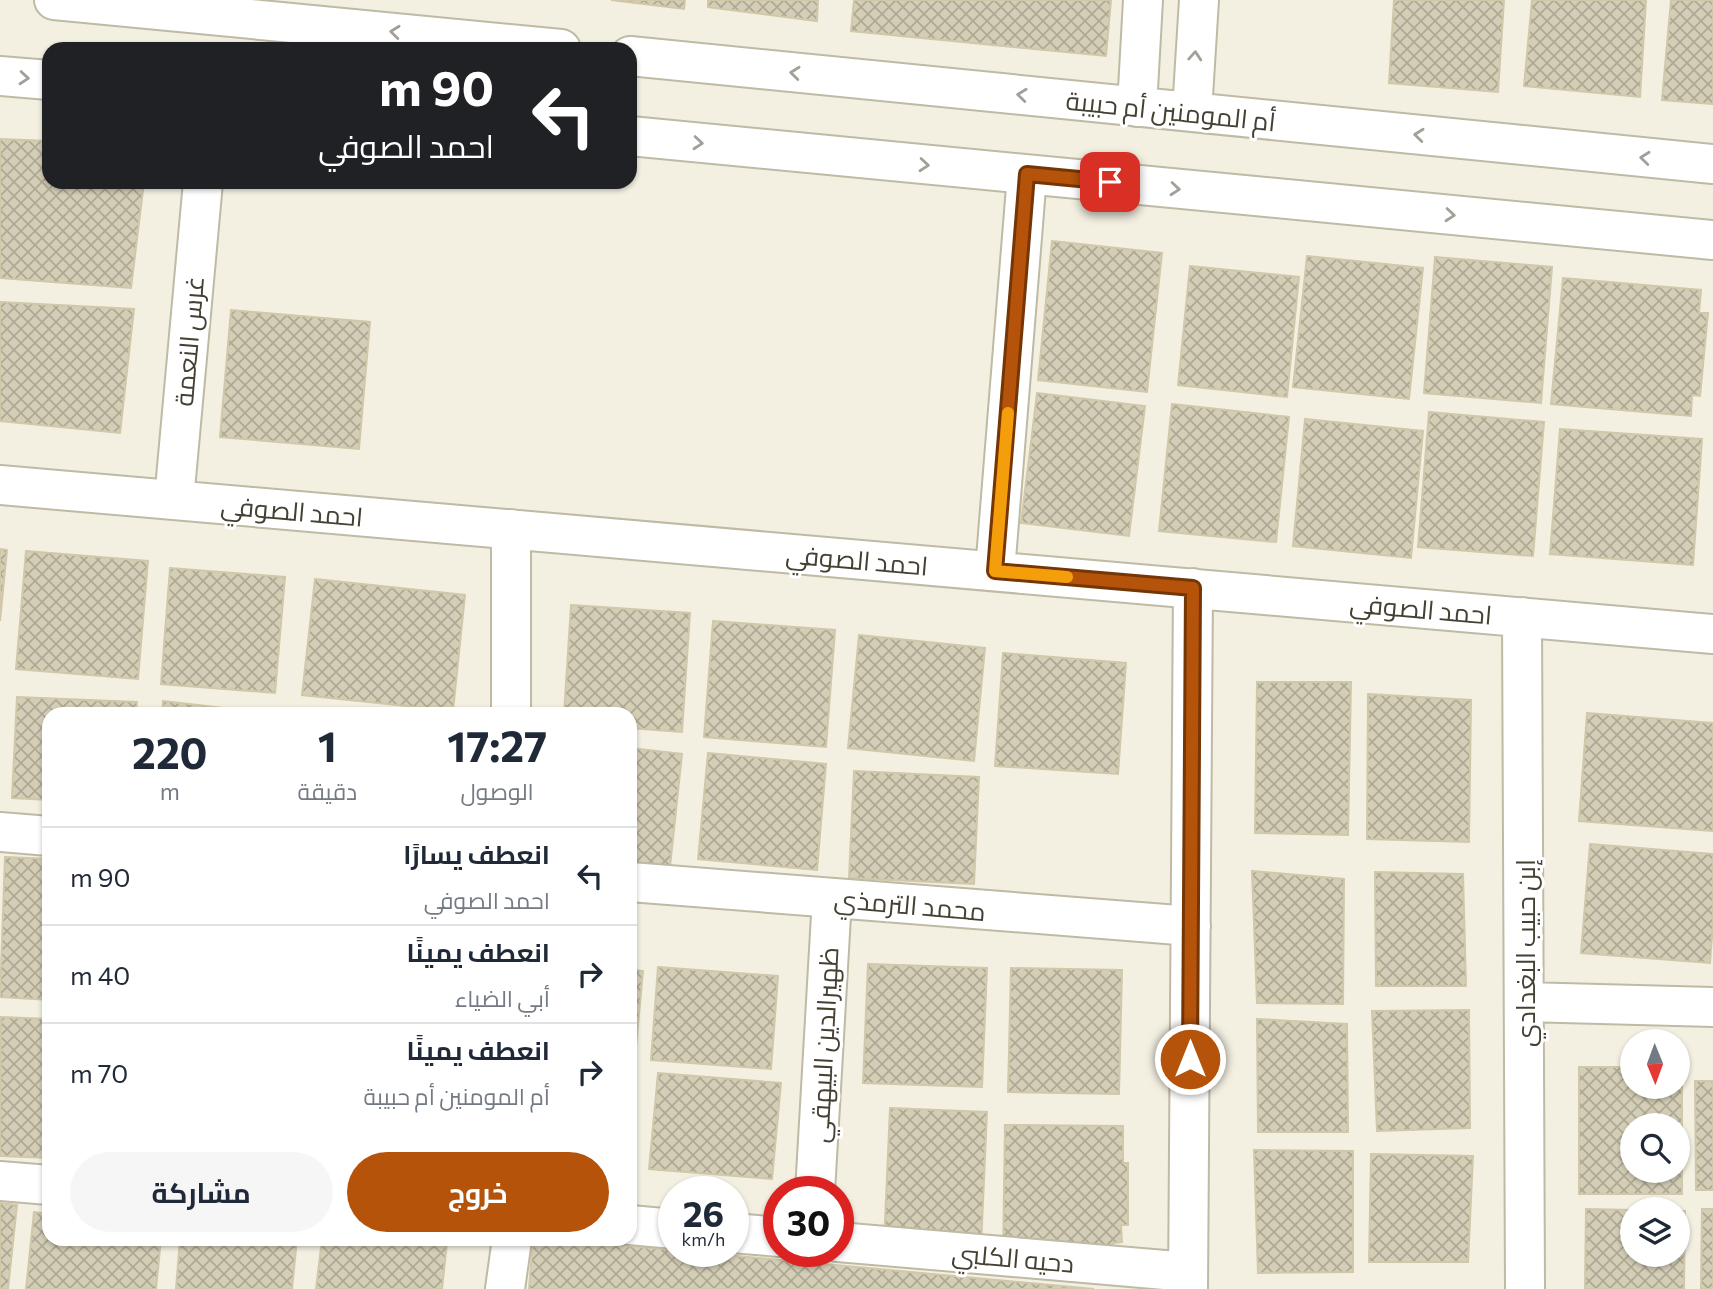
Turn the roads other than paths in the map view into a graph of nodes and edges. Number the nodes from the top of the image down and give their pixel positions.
1 (54, 0) edge
2 (1143, 0) edge
3 (1199, 0) edge
4 (489, 42) edge
5 (637, 57) edge
6 (0, 76) edge
7 (42, 79) edge
8 (1137, 107) junction
9 (1192, 112) junction
10 (637, 137) edge
11 (1713, 164) edge
12 (1027, 174) junction
13 (202, 189) edge
14 (1713, 240) edge
15 (0, 485) edge
16 (174, 500) junction
17 (511, 529) junction
18 (995, 571) junction
19 (1193, 588) junction
20 (1522, 617) junction
21 (1713, 634) edge
22 (511, 707) edge
23 (0, 832) edge
24 (42, 835) edge
25 (637, 883) edge
26 (832, 898) junction
27 (1191, 926) junction
28 (1524, 1002) junction
29 (1713, 1007) edge
30 (816, 1176) edge
31 (0, 1181) edge
32 (42, 1184) edge
33 (637, 1225) edge
34 (658, 1227) edge
35 (854, 1244) edge
36 (511, 1246) edge
37 (1188, 1280) edge
38 (505, 1289) edge
39 (1525, 1289) edge

4 -> 1 street
2 - 8 street
9 -> 3 street
8 -> 5 street, أم المومنين أم حبيبة
6 -> 7 street
8 - 9 street, أم المومنين أم حبيبة
11 -> 9 street, أم المومنين أم حبيبة
10 -> 12 street
12 -> 14 street
12 - 18 street
13 - 16 street, غرس النعمة
15 - 16 street, احمد الصوفي
16 - 17 street, احمد الصوفي
17 - 18 street, احمد الصوفي
17 - 22 street
18 - 19 street, احمد الصوفي
19 - 20 street, احمد الصوفي
19 - 27 street
20 - 21 street, احمد الصوفي
20 - 28 street, إبن حبيب البغدادي
23 - 24 street
25 - 26 street, محمد الترمذي
26 - 27 street, محمد الترمذي
26 - 30 street, ظهيرالدين البيهقي
27 - 37 street
28 - 29 street
28 - 39 street, إبن حبيب البغدادي
31 - 32 street
33 - 34 street
35 - 37 street, دحيه الكلبي
36 - 38 street

